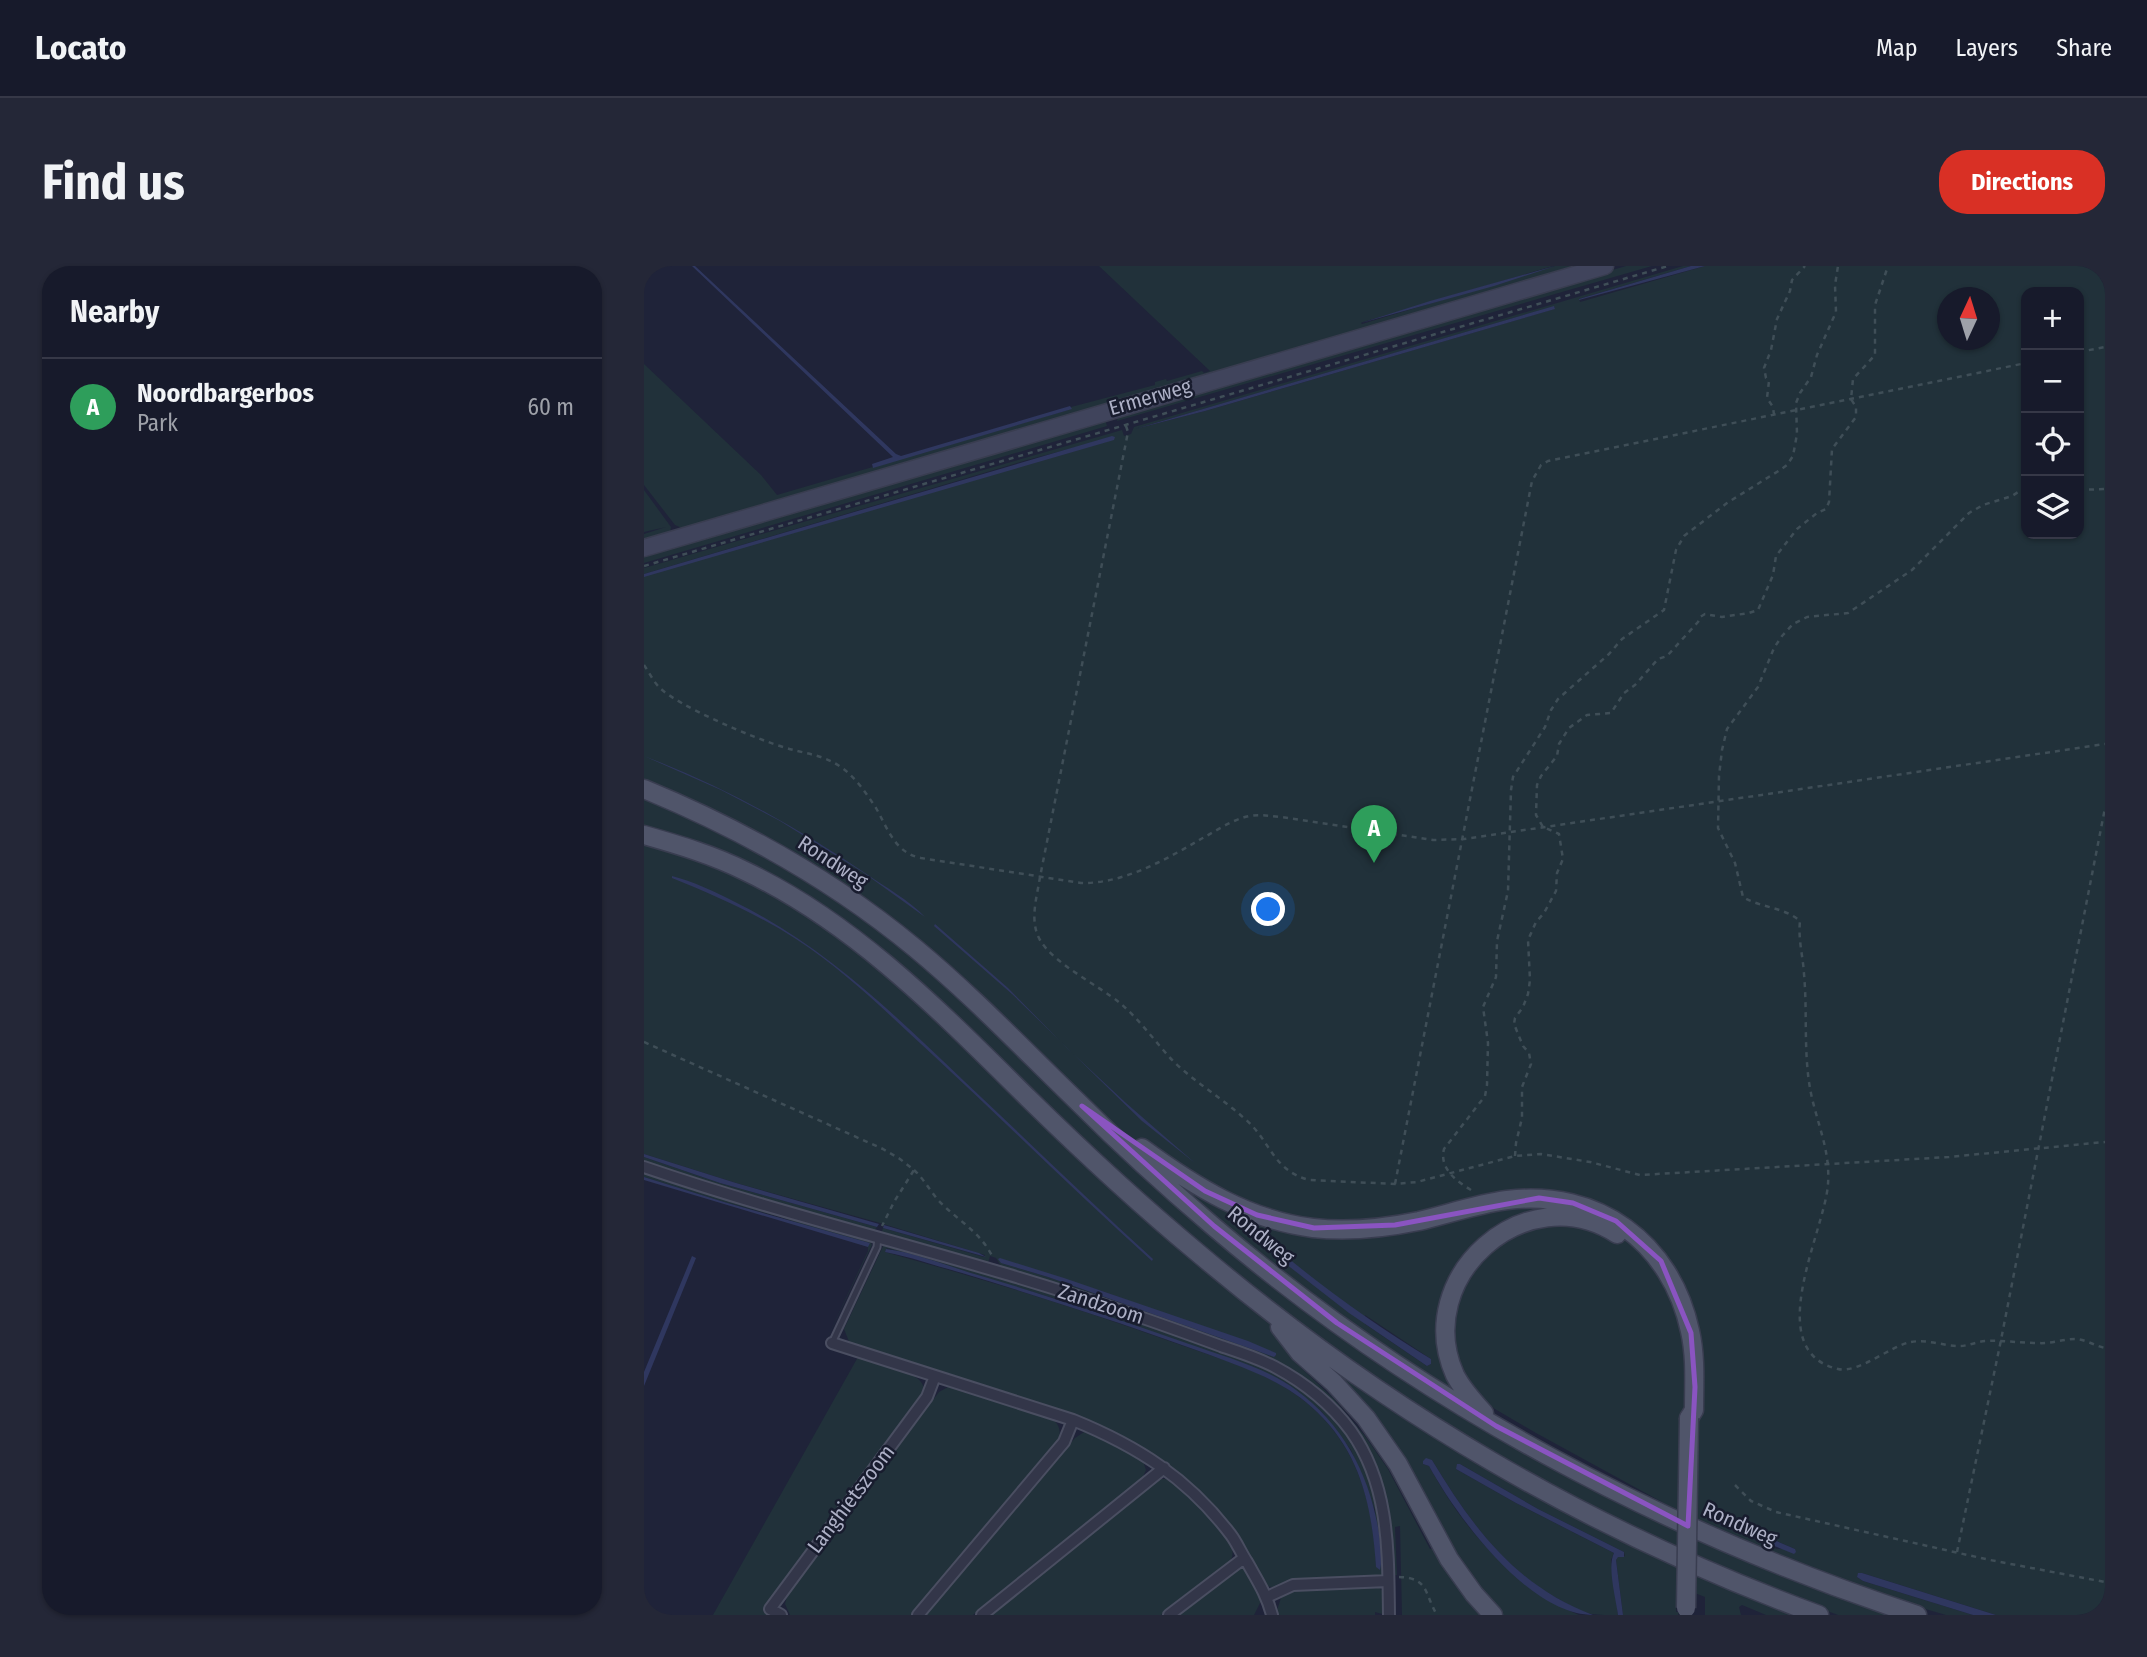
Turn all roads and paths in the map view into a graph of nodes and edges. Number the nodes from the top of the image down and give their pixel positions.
1 (1605, 266) edge
2 (1668, 266) edge
3 (1805, 266) edge
4 (1838, 266) edge
5 (1888, 266) edge
6 (2105, 346) edge
7 (2084, 351) edge
8 (2021, 364) edge
9 (1851, 399) junction
10 (1796, 411) junction
11 (1774, 415) junction
12 (1126, 426) junction
13 (2105, 489) edge
14 (2021, 490) edge
15 (2084, 490) edge
16 (644, 548) edge
17 (644, 566) edge
18 (644, 665) edge
19 (2105, 744) edge
20 (644, 789) edge
21 (1720, 802) junction
22 (2105, 807) edge
23 (1543, 827) junction
24 (1510, 832) junction
25 (644, 835) edge
26 (1464, 839) junction
27 (1040, 877) junction
28 (644, 1042) edge
29 (1082, 1106) junction
30 (2105, 1142) edge
31 (2038, 1148) junction
32 (1515, 1156) junction
33 (1829, 1165) junction
34 (644, 1167) edge
35 (914, 1170) junction
36 (1451, 1174) junction
37 (1395, 1184) junction
38 (1479, 1192) dead end
39 (878, 1237) junction
40 (992, 1270) junction
41 (1267, 1310) junction
42 (2001, 1340) junction
43 (832, 1343) joint
44 (2105, 1348) edge
45 (935, 1376) junction
46 (1689, 1411) junction
47 (1073, 1420) junction
48 (1496, 1426) junction
49 (1164, 1468) junction
50 (1735, 1485) dead end
51 (1957, 1552) junction
52 (1244, 1559) junction
53 (1388, 1579) junction
54 (2105, 1582) edge
55 (1267, 1597) junction
56 (1686, 1612) edge
57 (781, 1615) edge
58 (918, 1615) edge
59 (982, 1615) edge
60 (1169, 1615) edge
61 (1272, 1615) edge
62 (1389, 1615) edge
63 (1437, 1615) edge
64 (1493, 1615) edge
65 (1819, 1615) edge
66 (1917, 1615) edge

1 - 16 street, Ermerweg
2 - 12 path, Ermerweg
3 - 11 path
4 - 10 path
5 - 9 path
6 - 7 path
8 - 9 path
9 - 10 path
9 - 23 path
10 - 11 path
10 - 24 path
11 - 26 path
12 - 17 path, Ermerweg
12 - 27 path
13 - 15 path
14 - 21 path
18 - 27 path
19 - 21 path
20 - 29 main road, Rondweg
21 - 23 path
21 - 33 path
22 - 31 path
23 - 24 path
23 - 32 path
24 - 26 path
24 - 36 path
25 - 41 main road
26 - 27 path
26 - 37 path
27 - 37 path
28 - 35 path
29 - 46 main road
29 - 48 main road, Rondweg
30 - 31 path
31 - 33 path
31 - 42 path
32 - 33 path
32 - 36 path
33 - 42 path
34 - 39 street, Zandzoom
35 - 39 path
35 - 40 path
36 - 37 path
36 - 38 path
39 - 40 street, Zandzoom
39 - 43 lane
40 - 53 street, Zandzoom
41 - 64 main road
41 - 65 main road
42 - 44 path
42 - 51 path
43 - 45 street
45 - 47 street
45 - 57 street, Langhietszoom
46 - 48 main road
46 - 56 main road, bridge
47 - 49 street
47 - 58 street
48 - 66 main road, Rondweg
49 - 52 street
49 - 59 street
50 - 51 path
51 - 54 path
52 - 55 street
52 - 60 street
53 - 55 street
53 - 62 street, Zandzoom
53 - 63 path
55 - 61 street

